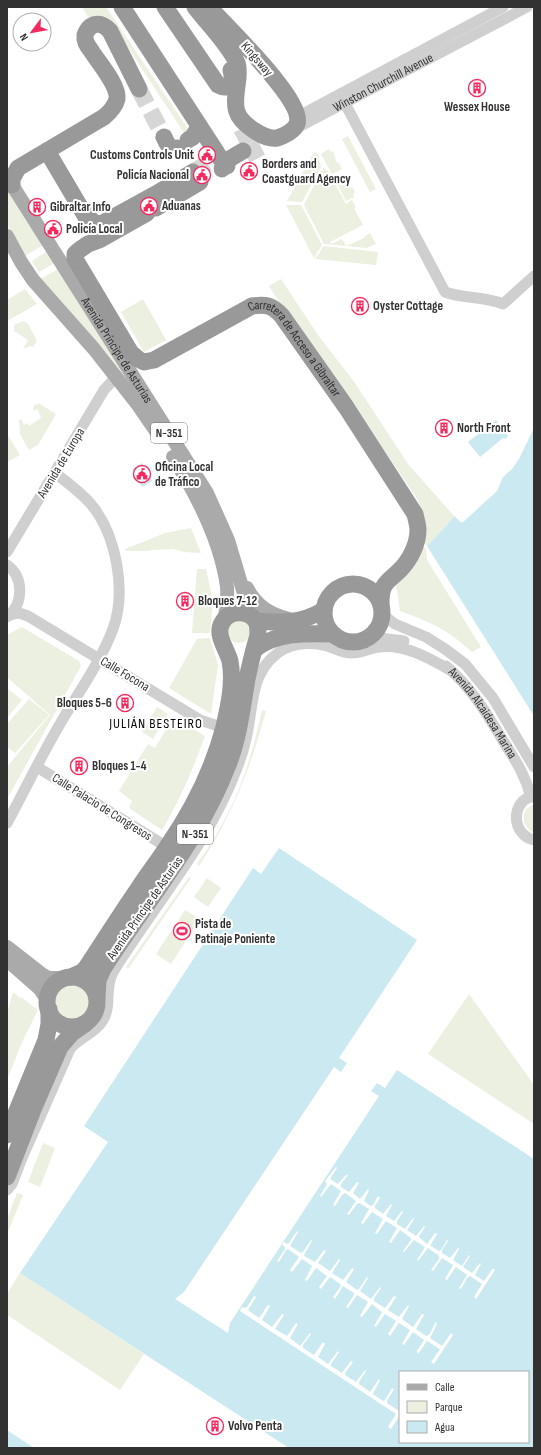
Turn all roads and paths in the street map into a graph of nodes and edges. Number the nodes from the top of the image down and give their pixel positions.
1 (122, 7) edge
2 (165, 7) edge
3 (189, 7) edge
4 (196, 7) edge
5 (209, 7) edge
6 (503, 7) edge
7 (527, 7) edge
8 (139, 89) tunnel mouth
9 (343, 98) junction
10 (199, 126) junction
11 (164, 137) tunnel mouth
12 (259, 137) junction
13 (46, 151) junction
14 (220, 160) junction
15 (11, 174) edge
16 (81, 208) junction
17 (7, 236) edge
18 (92, 238) junction
19 (534, 276) edge
20 (116, 377) junction
21 (55, 473) junction
22 (8, 552) edge
23 (8, 566) edge
24 (237, 569) junction
25 (19, 599) junction
26 (382, 608) junction
27 (324, 610) junction
28 (9, 616) edge
29 (28, 616) junction
30 (225, 618) junction
31 (253, 619) junction
32 (297, 621) junction
33 (333, 634) junction
34 (368, 638) junction
35 (254, 650) junction
36 (99, 659) junction
37 (450, 670) junction
38 (224, 728) junction
39 (37, 766) junction
40 (534, 767) edge
41 (532, 796) edge
42 (7, 823) edge
43 (534, 840) edge
44 (167, 847) junction
45 (7, 947) edge
46 (7, 960) edge
47 (68, 978) junction
48 (97, 998) junction
49 (48, 1005) junction
50 (85, 1024) junction
51 (7, 1134) edge
52 (7, 1177) edge
53 (7, 1190) edge

1 - 10 highway
2 - 3 highway
4 - 12 highway, Kingsway
5 - 12 highway, Kingsway
6 - 9 street, Winston Churchill Avenue
7 - 9 street, Winston Churchill Avenue
8 - 13 highway
9 - 12 street, Winston Churchill Avenue
9 - 19 street
10 - 11 highway
10 - 14 highway
12 - 14 highway, Winston Churchill Avenue
12 - 14 highway
13 - 15 highway
13 - 16 highway
15 - 24 main road, Avenida Príncipe de Asturias / N-351
16 - 18 highway
16 - 18 highway
17 - 20 main road, Avenida Príncipe de Asturias / N-351
18 - 26 highway, Carretera de Acceso a Gibraltar
20 - 21 street, Avenida de Europa
20 - 30 main road, Avenida Príncipe de Asturias / N-351
21 - 22 street, Avenida de Europa
21 - 36 street
22 - 23 street, Avenida de Europa
23 - 25 street
24 - 31 main road, Avenida Príncipe de Asturias / N-351
24 - 32 main road
25 - 28 street
25 - 29 street
26 - 27 highway
26 - 34 highway
26 - 40 street, Avenida Alcaidesa Marina
27 - 32 highway
27 - 33 highway
28 - 29 street, Calle Focona
29 - 36 street, Calle Focona
30 - 31 highway
30 - 38 highway, Avenida Príncipe de Asturias / N-351
31 - 32 highway
31 - 35 highway, Avenida Príncipe de Asturias / N-351
33 - 34 highway
33 - 35 highway
34 - 37 street, Avenida Alcaidesa Marina
35 - 48 highway, Avenida Príncipe de Asturias / N-351
36 - 38 street, Calle Focona
36 - 39 street
37 - 41 street, Avenida Alcaidesa Marina
37 - 53 street
38 - 44 highway, Avenida Príncipe de Asturias / N-351
39 - 42 street
39 - 44 street, Calle Palacio de Congresos
41 - 43 street
44 - 47 highway, Avenida Príncipe de Asturias / N-351
45 - 47 main road
46 - 49 main road
47 - 48 highway
47 - 49 highway, N-351
48 - 50 highway, N-351
49 - 50 highway
49 - 51 highway, N-351
50 - 52 highway, N-351

